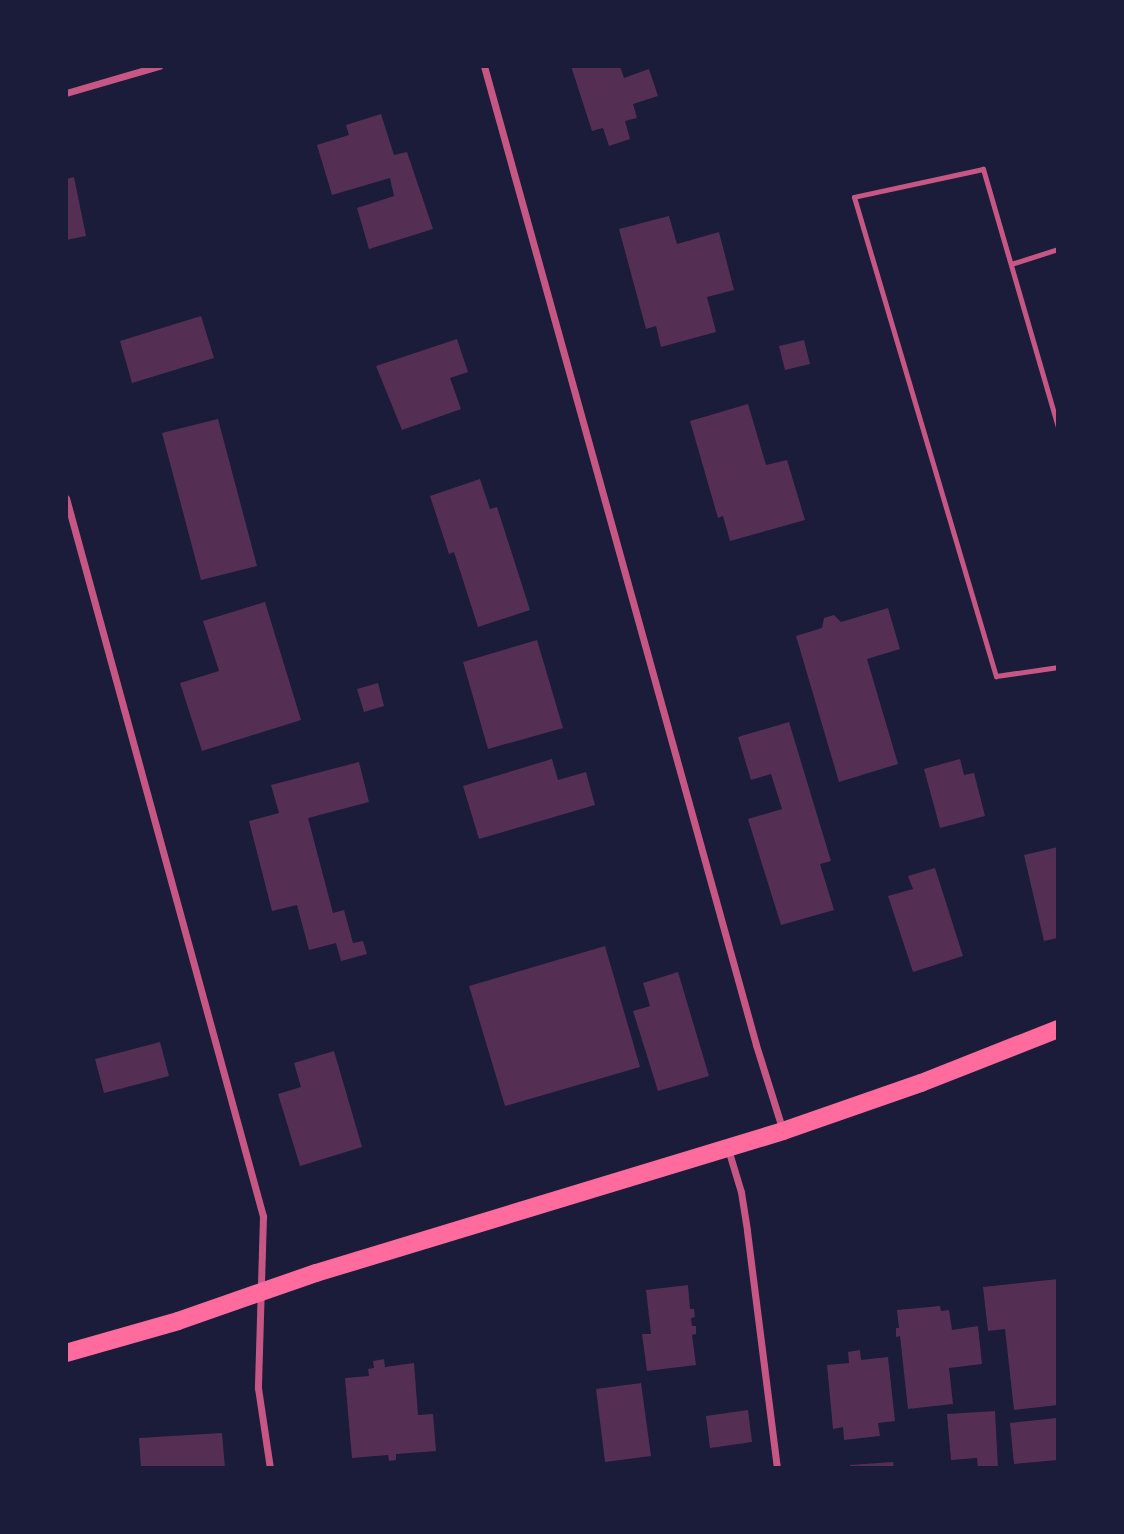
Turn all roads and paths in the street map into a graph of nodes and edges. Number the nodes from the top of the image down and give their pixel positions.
1 (159, 66) edge
2 (484, 66) edge
3 (66, 93) edge
4 (1058, 249) edge
5 (1011, 264) junction
6 (1058, 427) edge
7 (66, 498) edge
8 (1058, 667) edge
9 (1058, 1029) edge
10 (783, 1131) junction
11 (728, 1148) junction
12 (259, 1293) junction
13 (66, 1353) edge
14 (270, 1468) edge
15 (777, 1468) edge

1 - 3 street
2 - 10 street
4 - 5 lane
5 - 6 lane
5 - 8 lane
7 - 12 street
9 - 10 main road
10 - 11 main road
11 - 12 main road
11 - 15 street
12 - 13 main road
12 - 14 street

